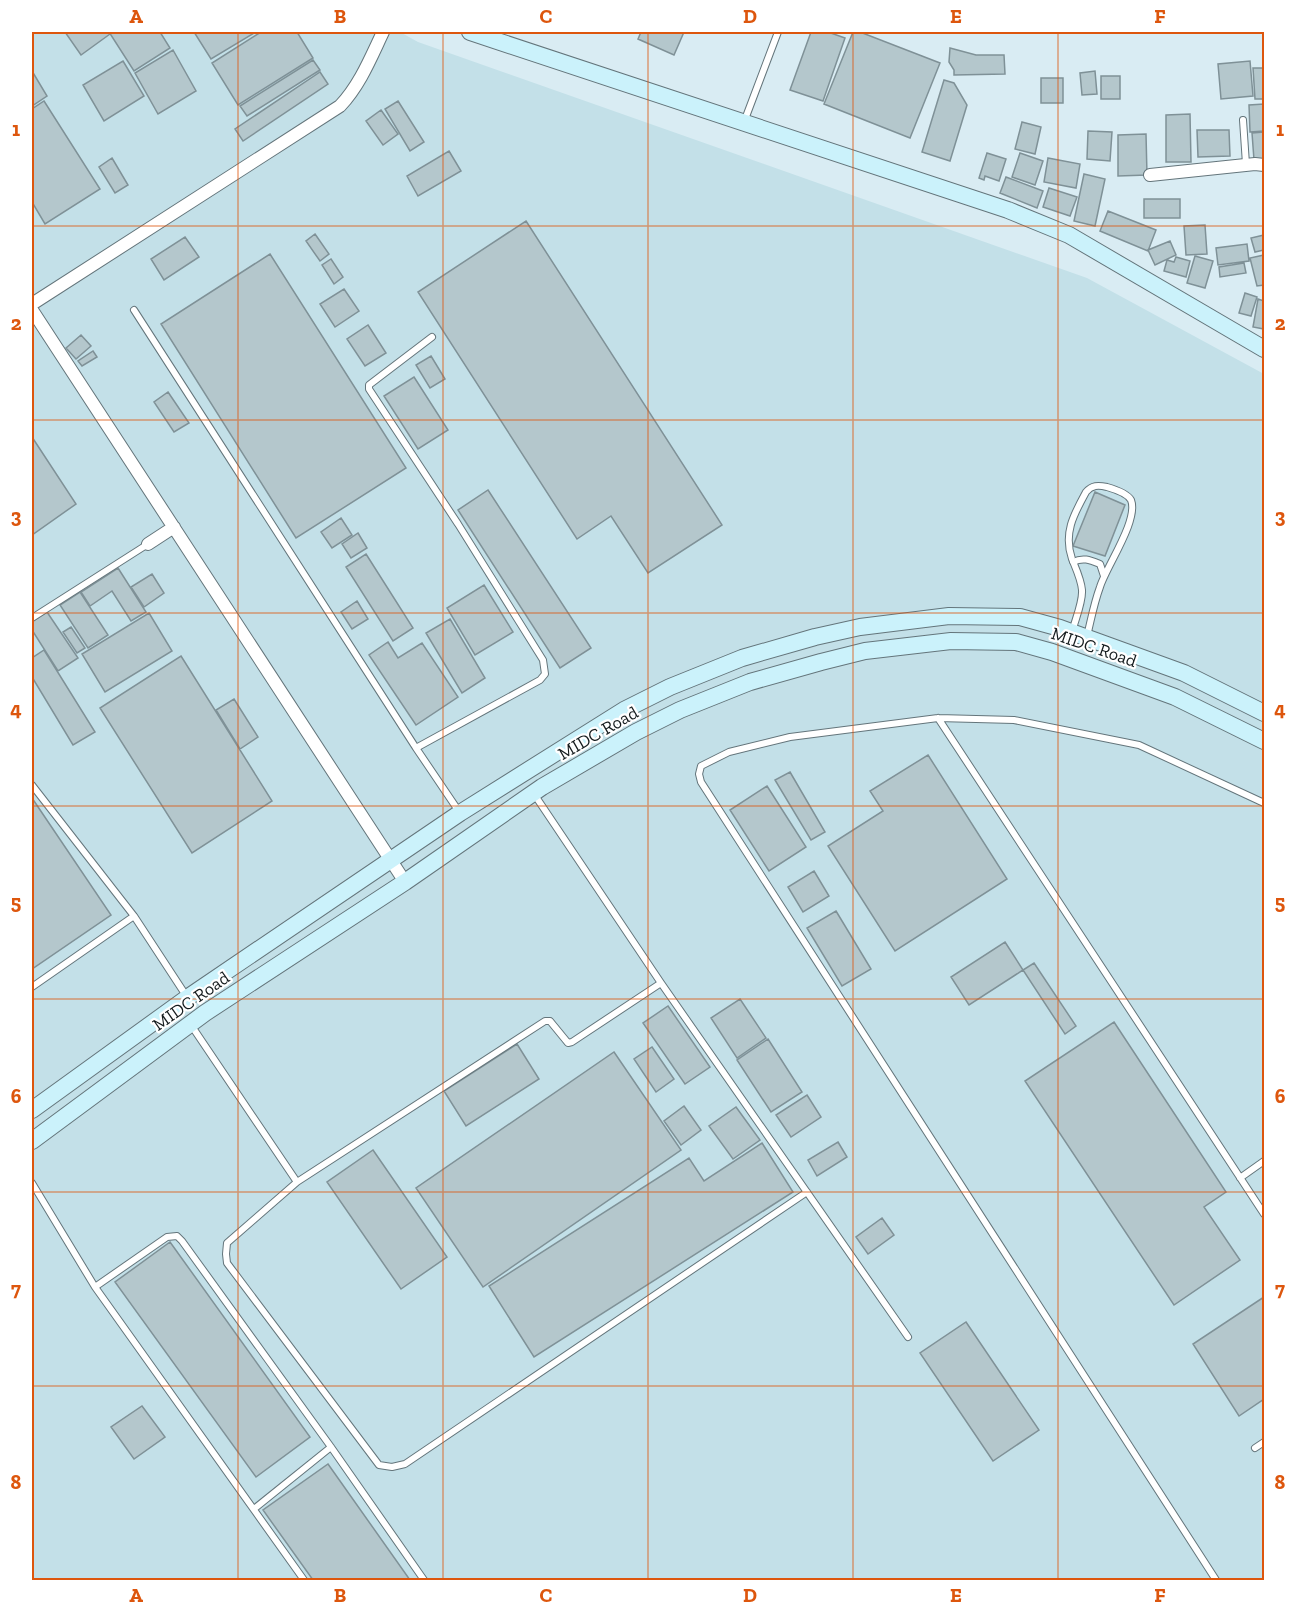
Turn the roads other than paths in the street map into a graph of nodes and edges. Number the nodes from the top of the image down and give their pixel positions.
1 (383, 32) edge
2 (470, 32) edge
3 (778, 32) edge
4 (1243, 120) dead end
5 (744, 122) junction
6 (1246, 165) junction
7 (1264, 165) edge
8 (1149, 175) dead end
9 (32, 303) edge
10 (32, 310) edge
11 (134, 310) dead end
12 (432, 337) dead end
13 (1264, 349) edge
14 (174, 527) junction
15 (148, 544) joint
16 (1073, 562) junction
17 (1104, 576) junction
18 (32, 618) edge
19 (1079, 635) junction
20 (1264, 713) edge
21 (938, 718) junction
22 (1264, 741) edge
23 (416, 748) junction
24 (32, 784) edge
25 (533, 794) junction
26 (1264, 803) edge
27 (460, 813) junction
28 (391, 861) junction
29 (405, 882) junction
30 (134, 916) junction
31 (662, 983) junction
32 (32, 987) edge
33 (188, 998) junction
34 (190, 1024) junction
35 (32, 1110) edge
36 (32, 1142) edge
37 (1264, 1161) edge
38 (1240, 1178) junction
39 (297, 1182) junction
40 (32, 1183) edge
41 (807, 1192) junction
42 (1264, 1214) edge
43 (95, 1287) junction
44 (908, 1336) dead end
45 (1264, 1442) edge
46 (331, 1447) junction
47 (1255, 1448) dead end
48 (254, 1509) junction
49 (304, 1581) edge
50 (424, 1581) edge
51 (1216, 1581) edge

1 - 9 street
2 - 5 main road
3 - 5 lane
4 - 6 lane
5 - 13 main road
6 - 7 street
6 - 8 street
10 - 14 street
11 - 23 lane
12 - 23 lane
14 - 15 street
14 - 28 street
15 - 18 lane
16 - 17 lane
16 - 17 lane
16 - 19 lane
17 - 19 lane
19 - 20 main road, MIDC Road
19 - 27 main road, MIDC Road
21 - 26 lane
21 - 38 lane
21 - 51 lane
22 - 25 main road, MIDC Road
23 - 27 lane
24 - 30 lane
25 - 29 main road, MIDC Road
25 - 31 lane
27 - 28 main road, MIDC Road
28 - 29 street
28 - 33 main road, MIDC Road
29 - 34 main road, MIDC Road
30 - 32 lane
30 - 33 lane
31 - 39 lane
31 - 41 lane
33 - 35 main road, MIDC Road
34 - 36 main road, MIDC Road
34 - 39 lane
37 - 38 lane
38 - 42 lane
39 - 41 lane
40 - 43 lane
41 - 44 lane
43 - 46 lane
43 - 48 lane
45 - 47 lane
46 - 48 lane
46 - 50 lane
48 - 49 lane

